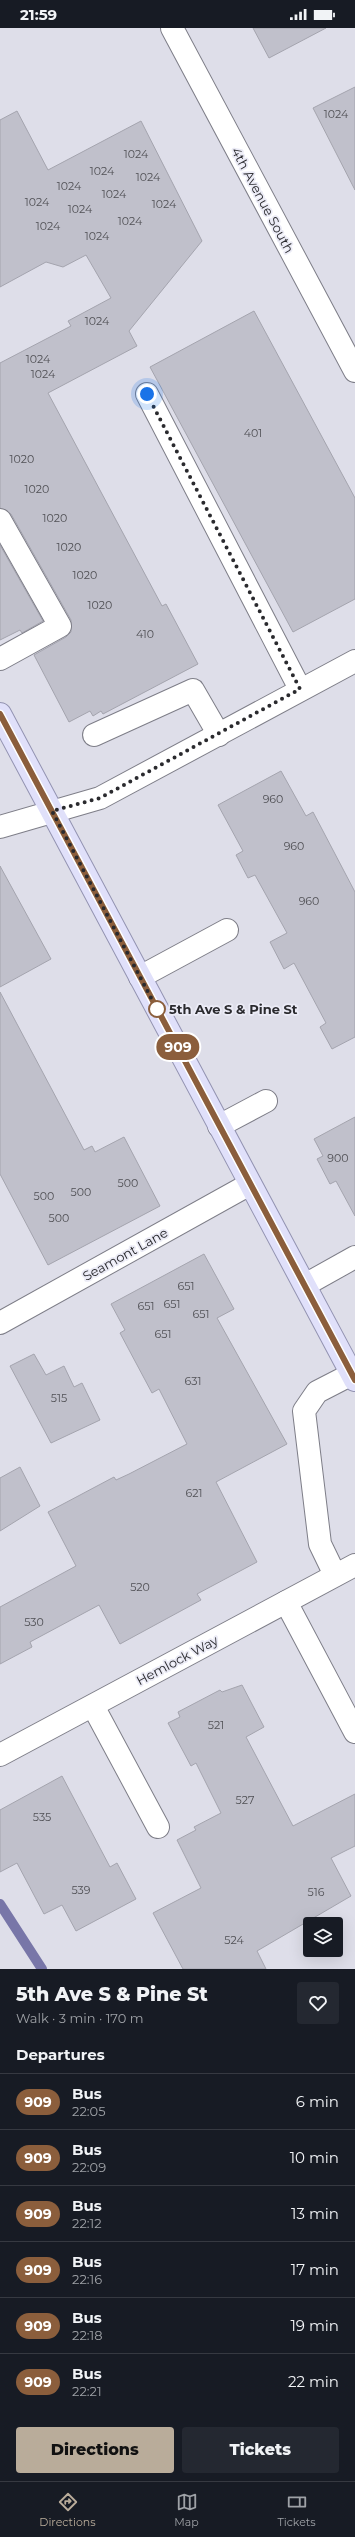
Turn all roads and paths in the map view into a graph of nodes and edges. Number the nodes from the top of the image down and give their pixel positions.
1 (172, 28) edge
2 (355, 371) edge
3 (147, 394) dead end
4 (0, 520) edge
5 (0, 659) edge
6 (355, 660) edge
7 (300, 689) junction
8 (0, 714) edge
9 (94, 735) dead end
10 (219, 735) junction
11 (52, 811) junction
12 (0, 827) edge
13 (227, 930) dead end
14 (140, 976) junction
15 (266, 1101) dead end
16 (219, 1126) junction
17 (250, 1184) junction
18 (355, 1257) edge
19 (305, 1285) junction
20 (0, 1323) edge
21 (353, 1377) edge
22 (355, 1565) edge
23 (335, 1575) junction
24 (286, 1602) junction
25 (93, 1706) junction
26 (355, 1732) edge
27 (0, 1755) edge
28 (158, 1827) dead end

1 - 2 street, 4th Avenue South
3 - 7 street
4 - 5 street
6 - 7 street
7 - 10 street
8 - 11 main road
9 - 10 street
10 - 11 street
11 - 12 street
11 - 14 main road
13 - 14 street
14 - 16 main road
15 - 16 street
16 - 17 main road
17 - 19 main road
17 - 20 street, Seamont Lane
18 - 19 street
19 - 21 main road
21 - 23 street
22 - 23 street, Hemlock Way
23 - 24 street, Hemlock Way
24 - 25 street, Hemlock Way
24 - 26 street
25 - 27 street, Hemlock Way
25 - 28 street

